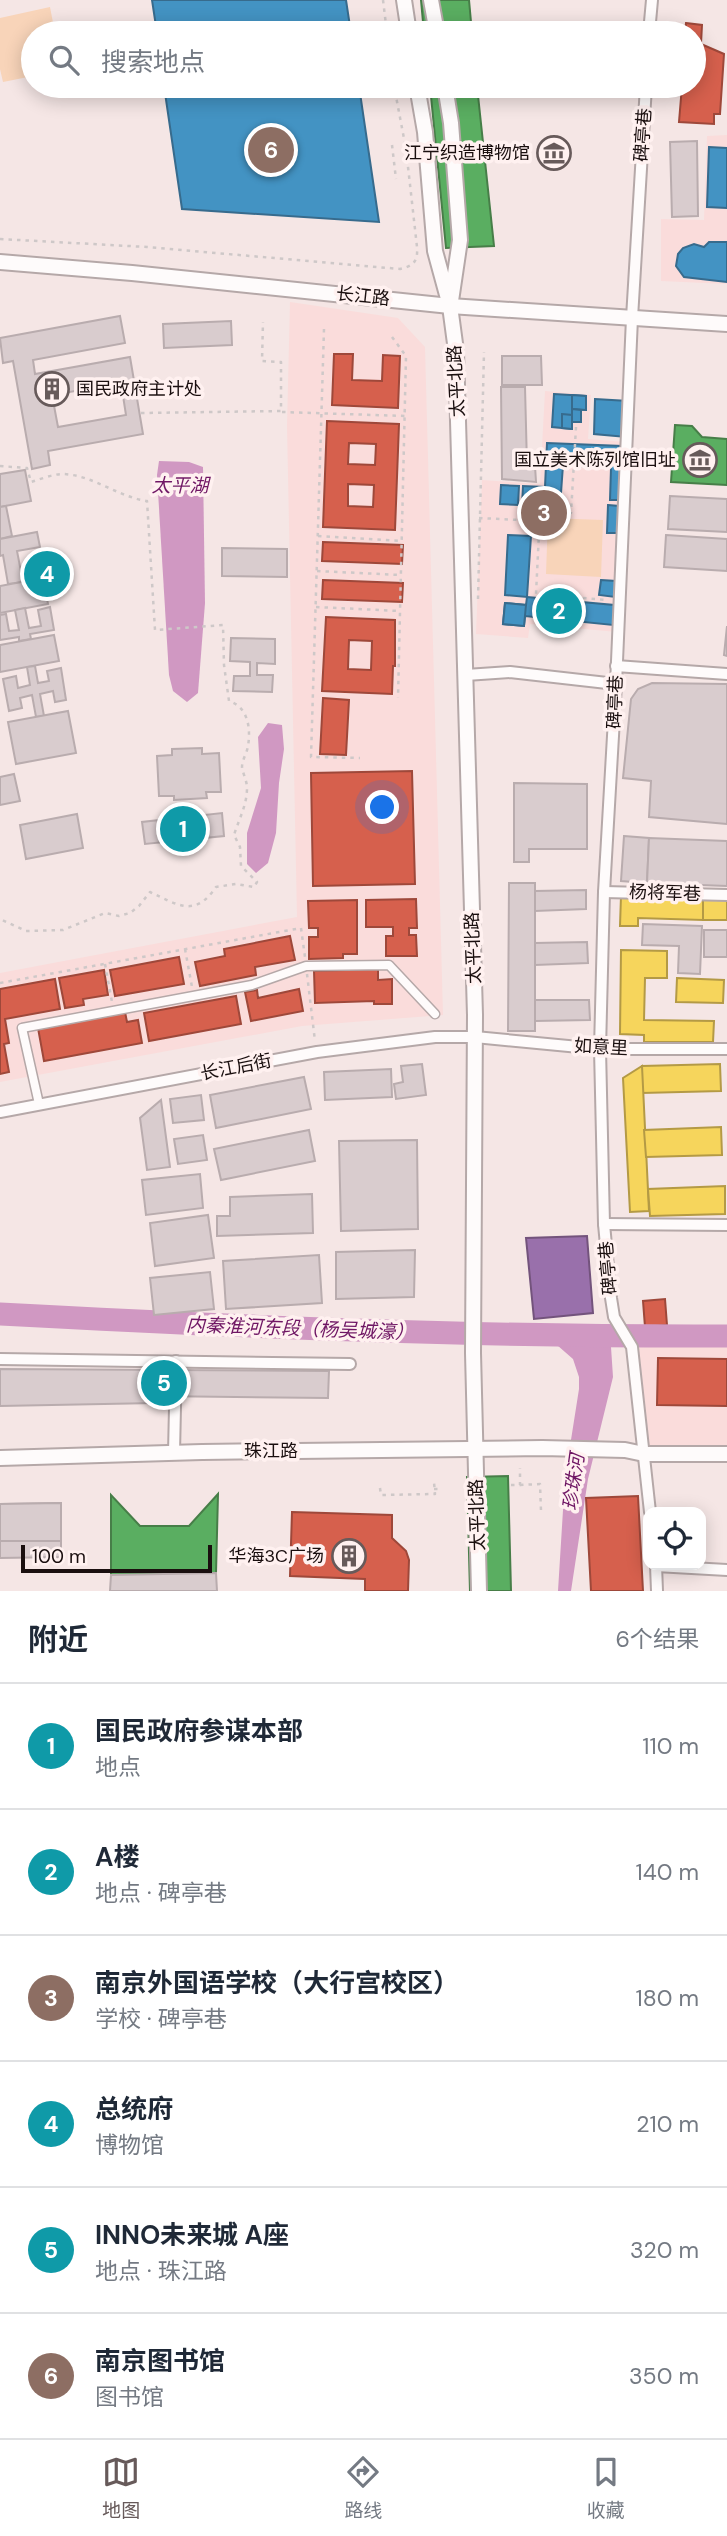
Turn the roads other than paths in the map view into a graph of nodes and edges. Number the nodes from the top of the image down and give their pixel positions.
1 (404, 0) edge
2 (431, 0) edge
3 (652, 0) edge
4 (407, 21) edge
5 (435, 21) edge
6 (650, 21) edge
7 (419, 98) edge
8 (447, 98) edge
9 (645, 98) edge
10 (0, 262) edge
11 (450, 306) junction
12 (632, 318) junction
13 (727, 324) edge
14 (616, 666) junction
15 (727, 674) edge
16 (466, 675) junction
17 (616, 684) junction
18 (604, 892) junction
19 (727, 895) edge
20 (435, 1014) dead end
21 (475, 1037) junction
22 (600, 1049) junction
23 (727, 1049) edge
24 (39, 1104) junction
25 (0, 1112) edge
26 (604, 1224) junction
27 (727, 1225) edge
28 (0, 1359) edge
29 (176, 1361) junction
30 (349, 1364) dead end
31 (476, 1450) junction
32 (174, 1452) junction
33 (644, 1454) junction
34 (727, 1454) edge
35 (0, 1458) edge
36 (649, 1507) edge
37 (706, 1569) edge
38 (656, 1570) edge
39 (727, 1570) edge
40 (479, 1591) edge
41 (657, 1591) edge

1 - 4 main road
2 - 5 main road
3 - 6 street
7 - 11 main road, 太平北路
8 - 11 main road, 太平北路
9 - 12 street, 碑亭巷
10 - 11 main road, 长江路
11 - 12 main road, 长江路
11 - 16 main road, 太平北路
12 - 13 main road, 长江路
12 - 14 street, 碑亭巷
14 - 15 street
14 - 17 street, 碑亭巷
16 - 17 street
16 - 21 main road, 太平北路
17 - 18 street, 碑亭巷
18 - 19 street, 杨将军巷
18 - 22 street, 碑亭巷
20 - 24 street
21 - 22 street, 如意里
21 - 24 street, 长江后街
21 - 31 main road, 太平北路
22 - 23 street, 如意里
22 - 26 street, 碑亭巷
24 - 25 street, 长江后街
26 - 27 street
26 - 33 street, 碑亭巷
28 - 29 street
29 - 30 street
29 - 32 street
31 - 32 main road, 珠江路
31 - 33 main road, 珠江路
31 - 40 main road, 太平北路
32 - 35 main road, 珠江路
33 - 34 main road
33 - 36 street
37 - 39 street
38 - 41 street

